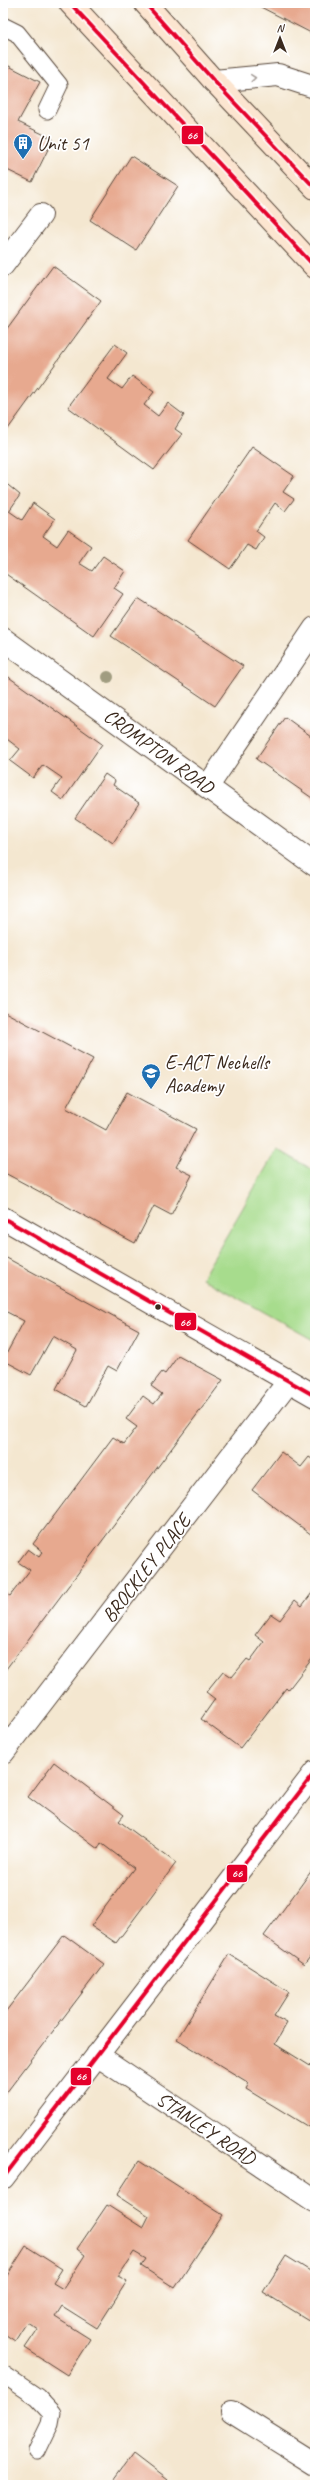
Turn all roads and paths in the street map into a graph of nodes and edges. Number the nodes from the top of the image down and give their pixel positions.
1 (70, 3) edge
2 (145, 3) edge
3 (3, 26) edge
4 (214, 81) junction
5 (315, 87) edge
6 (47, 110) dead end
7 (315, 188) edge
8 (41, 215) dead end
9 (3, 265) edge
10 (315, 267) edge
11 (315, 628) edge
12 (3, 639) edge
13 (208, 786) junction
14 (315, 865) edge
15 (3, 1218) edge
16 (288, 1382) junction
17 (315, 1396) edge
18 (3, 1753) edge
19 (315, 1772) edge
20 (96, 2055) junction
21 (3, 2178) edge
22 (315, 2200) edge
23 (3, 2374) edge
24 (232, 2412) dead end
25 (37, 2451) dead end
26 (315, 2464) edge

1 - 10 main road
2 - 4 main road
3 - 6 lane
4 -> 5 street
4 - 7 main road
8 - 9 street
11 - 13 street
12 - 13 street, CROMPTON ROAD
13 - 14 street, CROMPTON ROAD
15 - 16 street
16 - 17 street
16 - 18 street, BROCKLEY PLACE
19 - 20 street
20 - 21 street
20 - 22 street, STANLEY ROAD
23 - 25 lane
24 - 26 street

